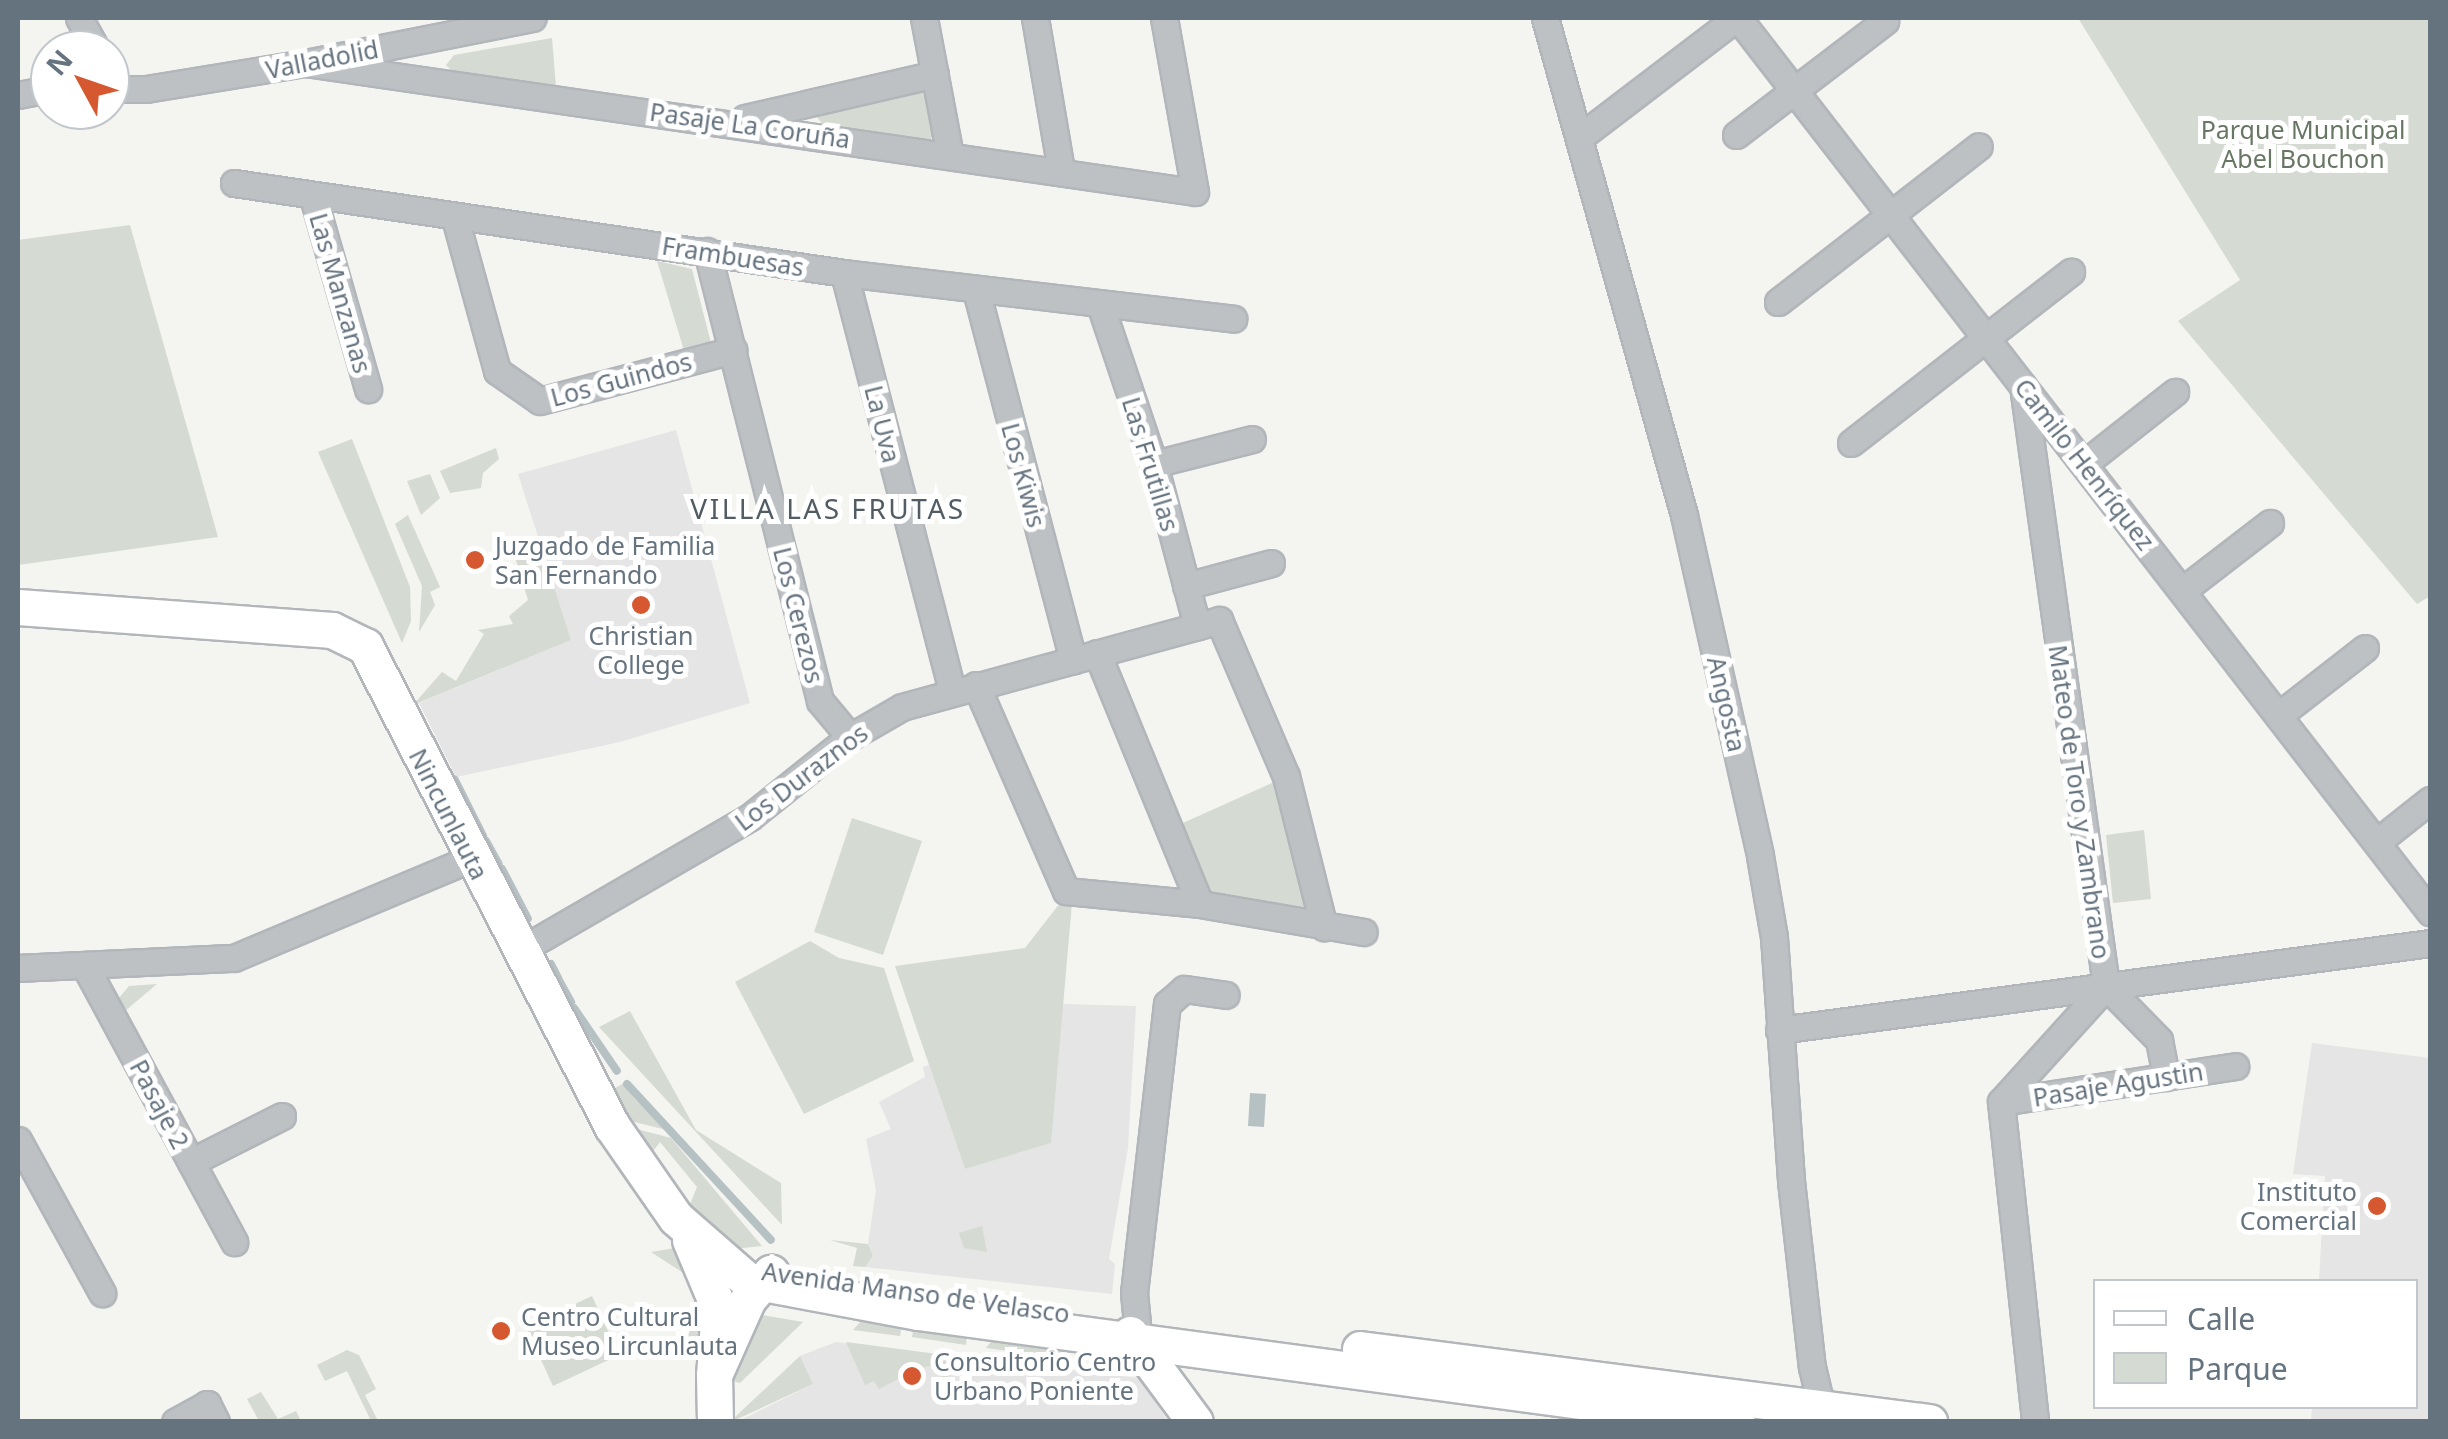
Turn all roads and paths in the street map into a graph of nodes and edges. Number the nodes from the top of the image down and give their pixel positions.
1 (534, 18) edge
2 (924, 18) edge
3 (1035, 18) edge
4 (1164, 18) edge
5 (1546, 18) edge
6 (1737, 18) edge
7 (1884, 22) dead end
8 (305, 64) junction
9 (935, 74) junction
10 (130, 83) edge
11 (1794, 90) junction
12 (731, 121) junction
13 (1736, 135) dead end
14 (1580, 137) junction
15 (1979, 146) dead end
16 (950, 155) junction
17 (1060, 170) junction
18 (234, 184) dead end
19 (313, 197) junction
20 (1891, 214) junction
21 (456, 218) junction
22 (707, 251) junction
23 (2071, 272) dead end
24 (844, 274) junction
25 (976, 290) junction
26 (1778, 302) dead end
27 (1100, 304) junction
28 (1233, 319) dead end
29 (1987, 338) junction
30 (733, 350) junction
31 (2022, 381) junction
32 (368, 389) dead end
33 (2175, 392) dead end
34 (1252, 439) dead end
35 (1851, 443) dead end
36 (2085, 463) junction
37 (1154, 464) junction
38 (2270, 522) dead end
39 (1271, 563) dead end
40 (1186, 586) junction
41 (2183, 590) junction
42 (18, 607) edge
43 (1208, 623) junction
44 (2365, 648) dead end
45 (1085, 656) junction
46 (964, 688) junction
47 (2279, 715) junction
48 (850, 736) junction
49 (2430, 800) edge
50 (2377, 842) junction
51 (472, 858) junction
52 (1200, 904) junction
53 (2430, 912) edge
54 (1324, 926) junction
55 (1364, 932) dead end
56 (2430, 942) edge
57 (518, 951) junction
58 (85, 966) junction
59 (18, 968) edge
60 (2106, 986) junction
61 (1226, 995) dead end
62 (1778, 1030) junction
63 (2236, 1066) dead end
64 (2166, 1077) junction
65 (2001, 1102) junction
66 (282, 1116) dead end
67 (18, 1140) edge
68 (191, 1162) junction
69 (676, 1218) junction
70 (234, 1242) dead end
71 (755, 1275) junction
72 (102, 1293) dead end
73 (1127, 1327) junction
74 (1171, 1361) junction
75 (714, 1375) junction
76 (212, 1413) edge
77 (1823, 1414) edge
78 (175, 1422) edge
79 (715, 1422) edge
80 (1195, 1422) edge
81 (1737, 1422) edge
82 (1929, 1422) edge
83 (2034, 1422) edge

1 - 8 street, Valladolid
2 - 9 street
3 - 17 street
4 - 17 street, Pasaje La Coruña
5 - 14 street, Angosta
6 - 11 street, Camilo Henríquez
6 - 14 street
7 - 11 street
8 - 10 street, Valladolid
8 - 12 street, Pasaje La Coruña
9 - 12 street
9 - 16 street
11 - 13 street
11 - 20 street, Camilo Henríquez
12 - 16 street, Pasaje La Coruña
14 - 62 street, Angosta
15 - 20 street
16 - 17 street, Pasaje La Coruña
18 - 19 street, Frambuesas
19 - 21 street, Frambuesas
19 - 32 street, Las Manzanas
20 - 26 street
20 - 29 street, Camilo Henríquez
21 - 22 street, Frambuesas
21 - 30 street, Los Guindos
22 - 24 street, Frambuesas
22 - 30 street, Los Cerezos
23 - 29 street
24 - 25 street, Frambuesas
24 - 46 street, La Uva
25 - 27 street, Frambuesas
25 - 45 street, Los Kiwis
27 - 28 street, Frambuesas
27 - 37 street, Las Frutillas
29 - 31 street, Camilo Henríquez
29 - 35 street
30 - 48 street, Los Cerezos
31 - 36 street, Camilo Henríquez
31 - 60 street, Mateo de Toro y Zambrano
33 - 36 street
34 - 37 street
36 - 41 street, Camilo Henríquez
37 - 40 street, Las Frutillas
38 - 41 street
39 - 40 street
40 - 43 street, Las Frutillas
41 - 47 street, Camilo Henríquez
42 - 51 main road, Nincunlauta
43 - 45 street, Los Duraznos
43 - 54 street, Las Frutillas
44 - 47 street
45 - 46 street, Los Duraznos
45 - 52 street, Los Kiwis
46 - 48 street, Los Duraznos
46 - 52 street, La Uva
47 - 50 street, Camilo Henríquez
48 - 57 street, Los Duraznos
49 - 50 street
50 - 53 street, Camilo Henríquez
51 - 57 main road, Nincunlauta
51 - 58 street
52 - 54 street
54 - 55 street
56 - 60 street
57 - 69 main road, Nincunlauta
58 - 59 street
58 - 68 street, Pasaje 2
60 - 62 street
60 - 64 street
60 - 65 street, Mateo de Toro y Zambrano
61 - 73 street
62 - 77 street, Angosta
63 - 64 street, Pasaje Agustin
64 - 65 street, Pasaje Agustin
65 - 83 street
66 - 68 street
67 - 72 street
68 - 70 street, Pasaje 2
69 - 71 main road, Nincunlauta
69 - 75 main road
71 - 73 main road, Avenida Manso de Velasco
71 - 75 main road
73 - 74 main road
73 - 77 main road, Avenida Manso de Velasco
74 - 80 main road
74 - 81 main road
75 - 79 main road
76 - 78 street
77 - 82 main road, Avenida Manso de Velasco

